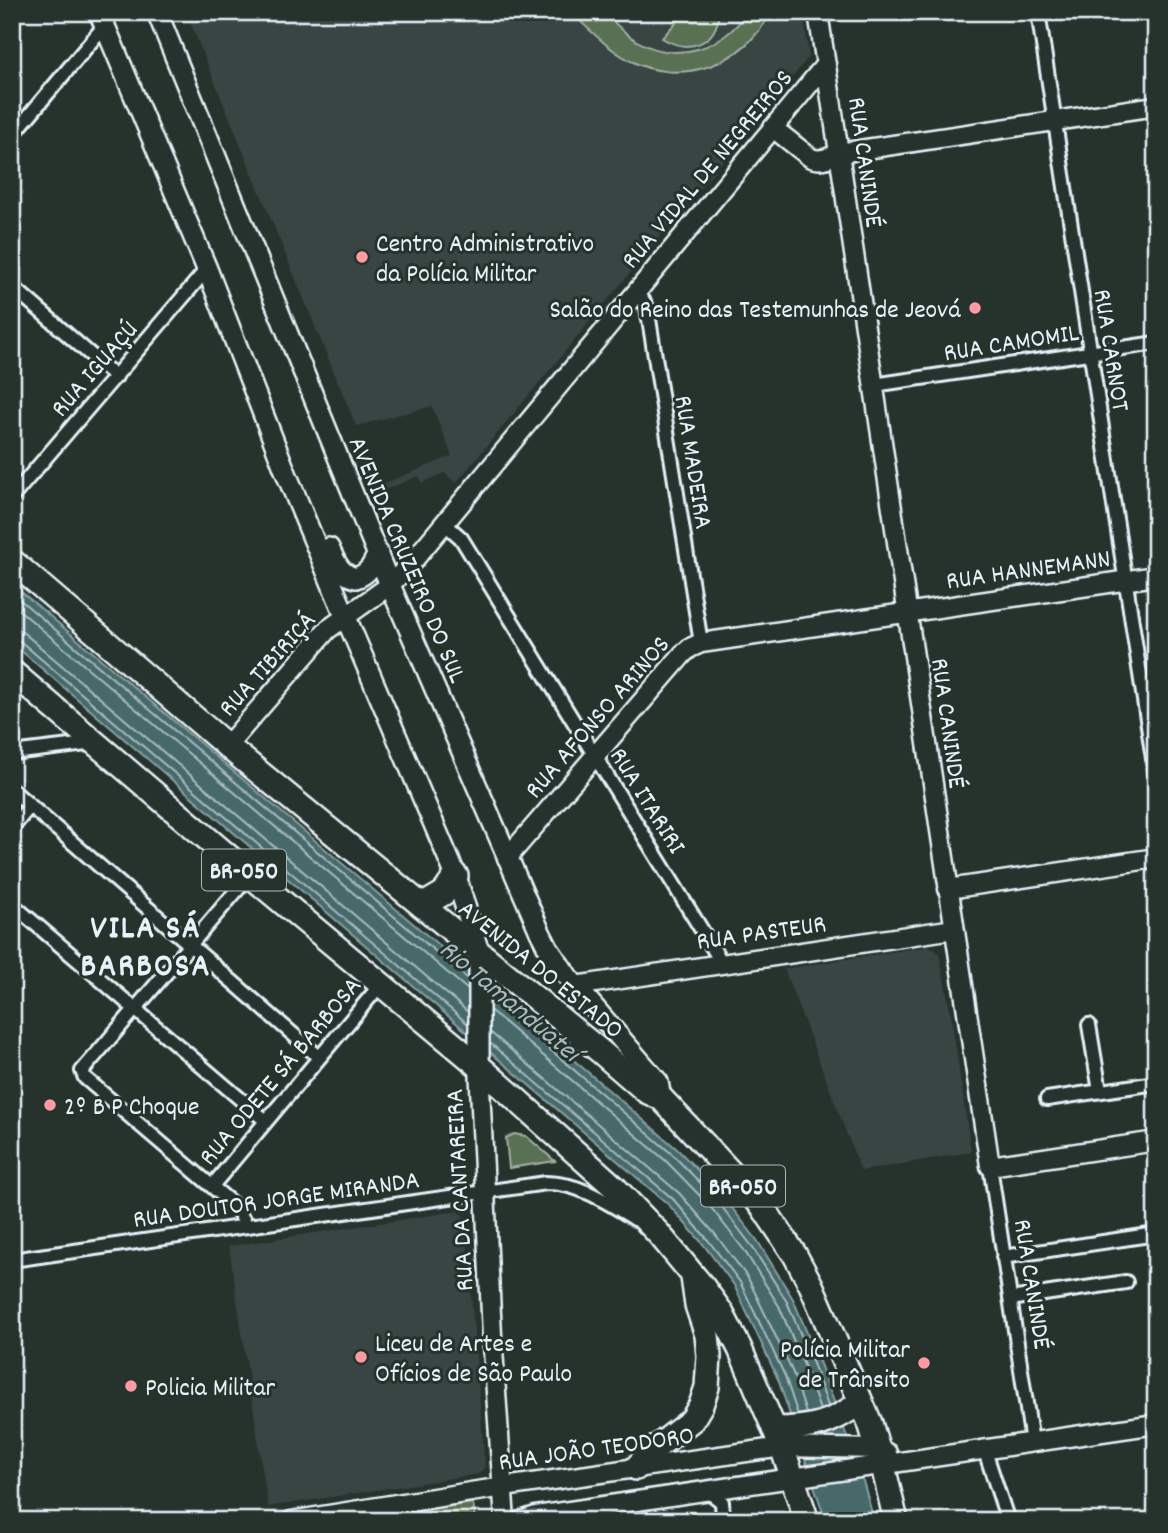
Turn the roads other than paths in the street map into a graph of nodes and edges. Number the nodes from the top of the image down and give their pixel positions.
1 (157, 12) edge
2 (818, 12) edge
3 (1038, 12) edge
4 (102, 19) edge
5 (826, 64) junction
6 (1156, 106) edge
7 (1055, 121) junction
8 (772, 128) junction
9 (12, 136) edge
10 (839, 153) junction
11 (207, 269) junction
12 (12, 286) edge
13 (638, 292) junction
14 (1156, 343) edge
15 (1090, 353) junction
16 (116, 377) junction
17 (874, 385) junction
18 (286, 473) junction
19 (12, 497) edge
20 (444, 523) junction
21 (378, 553) junction
22 (12, 561) edge
23 (1156, 576) edge
24 (1125, 580) junction
25 (390, 585) junction
26 (907, 612) junction
27 (345, 617) junction
28 (701, 643) junction
29 (12, 672) edge
30 (95, 743) junction
31 (227, 746) junction
32 (12, 752) edge
33 (595, 756) junction
34 (1156, 778) edge
35 (12, 790) edge
36 (30, 806) junction
37 (12, 828) edge
38 (507, 858) junction
39 (1156, 858) edge
40 (250, 875) junction
41 (456, 876) junction
42 (948, 889) junction
43 (12, 904) edge
44 (422, 906) junction
45 (954, 929) junction
46 (190, 945) junction
47 (479, 951) junction
48 (722, 963) junction
49 (381, 984) junction
50 (575, 986) junction
51 (135, 1009) junction
52 (1089, 1025) dead end
53 (319, 1057) junction
54 (479, 1066) junction
55 (1156, 1083) edge
56 (1100, 1091) junction
57 (661, 1098) junction
58 (1047, 1099) dead end
59 (266, 1121) junction
60 (1156, 1141) edge
61 (989, 1166) junction
62 (212, 1186) junction
63 (485, 1191) junction
64 (247, 1226) junction
65 (659, 1234) junction
66 (1156, 1234) edge
67 (1003, 1257) junction
68 (12, 1260) edge
69 (692, 1274) junction
70 (1126, 1282) dead end
71 (1010, 1299) junction
72 (854, 1407) junction
73 (1156, 1424) edge
74 (786, 1438) junction
75 (1031, 1442) junction
76 (984, 1448) junction
77 (873, 1458) junction
78 (636, 1468) junction
79 (800, 1477) junction
80 (503, 1487) junction
81 (708, 1491) junction
82 (291, 1521) edge
83 (505, 1521) edge
84 (521, 1521) edge
85 (723, 1521) edge
86 (807, 1521) edge
87 (896, 1521) edge
88 (1008, 1521) edge

1 - 21 main road, AVENIDA CRUZEIRO DO SUL
2 - 5 street, RUA CANINDÉ
3 - 7 street, RUA CARNOT
4 - 9 street
4 - 11 main road
5 - 8 street, RUA VIDAL DE NEGREIROS
5 - 10 street, RUA CANINDÉ
6 - 7 street
7 - 10 street
7 - 15 street, RUA CARNOT
8 - 10 street
8 - 13 street, RUA VIDAL DE NEGREIROS
10 - 17 street, RUA CANINDÉ
11 - 16 street, RUA IGUAÇÚ
11 - 18 main road
12 - 16 street
13 - 20 street, RUA VIDAL DE NEGREIROS
13 - 28 street, RUA MADEIRA
14 - 15 street, RUA CAMOMIL
15 - 17 street, RUA CAMOMIL
15 - 24 street, RUA CARNOT
16 - 19 street, RUA IGUAÇÚ
17 - 26 street, RUA CANINDÉ
18 - 21 main road
18 - 27 main road
20 - 25 street, RUA VIDAL DE NEGREIROS
20 - 33 street, RUA ITARIRI
21 - 25 main road, AVENIDA CRUZEIRO DO SUL
22 - 31 highway, AVENIDA DO ESTADO / BR-050
23 - 24 street, RUA HANNEMANN
24 - 26 street, RUA HANNEMANN
24 - 34 street, RUA CARNOT
25 - 27 street, RUA VIDAL DE NEGREIROS
25 - 38 main road, AVENIDA CRUZEIRO DO SUL
26 - 28 street, RUA AFONSO ARINOS
26 - 42 street, RUA CANINDÉ
27 - 31 street, RUA TIBIRIÇÁ
27 - 41 main road
28 - 33 street, RUA AFONSO ARINOS
29 - 30 highway, BR-050
30 - 32 street
30 - 40 highway, BR-050
31 - 44 highway, AVENIDA DO ESTADO / BR-050
33 - 38 street, RUA AFONSO ARINOS
33 - 48 street, RUA ITARIRI
35 - 36 street
36 - 37 street
36 - 46 street
38 - 50 main road, AVENIDA CRUZEIRO DO SUL
39 - 42 street
40 - 46 street
40 - 49 highway, BR-050
41 - 44 highway
41 - 47 main road
42 - 45 street, RUA CANINDÉ
43 - 51 street
44 - 47 highway, AVENIDA DO ESTADO / BR-050
45 - 48 street, RUA PASTEUR
45 - 61 street, RUA CANINDÉ
46 - 51 street
46 - 53 street
47 - 54 main road
47 - 57 highway, AVENIDA DO ESTADO / BR-050
48 - 50 street, RUA PASTEUR
49 - 53 street, RUA ODETE SÁ BARBOSA
49 - 54 highway, BR-050
50 - 57 main road, AVENIDA CRUZEIRO DO SUL
51 - 59 street
51 - 62 street
52 - 56 street
53 - 59 street, RUA ODETE SÁ BARBOSA
54 - 63 street, RUA DA CANTAREIRA
54 - 65 highway, BR-050
55 - 56 street
56 - 58 street
57 - 72 highway, AVENIDA DO ESTADO / BR-050
59 - 62 street, RUA ODETE SÁ BARBOSA
60 - 61 street
61 - 67 street, RUA CANINDÉ
62 - 64 street
63 - 64 street, RUA DOUTOR JORGE MIRANDA
63 - 65 street, RUA DOUTOR JORGE MIRANDA
63 - 80 street, RUA DA CANTAREIRA
64 - 68 street, RUA DOUTOR JORGE MIRANDA
65 - 69 highway, BR-050
66 - 67 street
67 - 71 street, RUA CANINDÉ
69 - 74 highway, BR-050
69 - 78 highway
70 - 71 street
71 - 75 street, RUA CANINDÉ
72 - 74 highway
72 - 77 highway, AVENIDA DO ESTADO / BR-050
73 - 75 street, RUA JOÃO TEODORO
74 - 77 street, RUA JOÃO TEODORO
74 - 78 street, RUA JOÃO TEODORO
74 - 79 highway, BR-050
75 - 76 street, RUA JOÃO TEODORO
76 - 77 street, RUA JOÃO TEODORO
76 - 88 street
77 - 79 street, RUA JOÃO TEODORO
77 - 87 highway, AVENIDA DO ESTADO / BR-050
78 - 80 street, RUA JOÃO TEODORO
79 - 81 street, RUA JOÃO TEODORO
79 - 86 highway, BR-050
80 - 82 street, RUA JOÃO TEODORO
80 - 83 street, RUA DA CANTAREIRA
81 - 84 street, RUA JOÃO TEODORO
81 - 85 street

